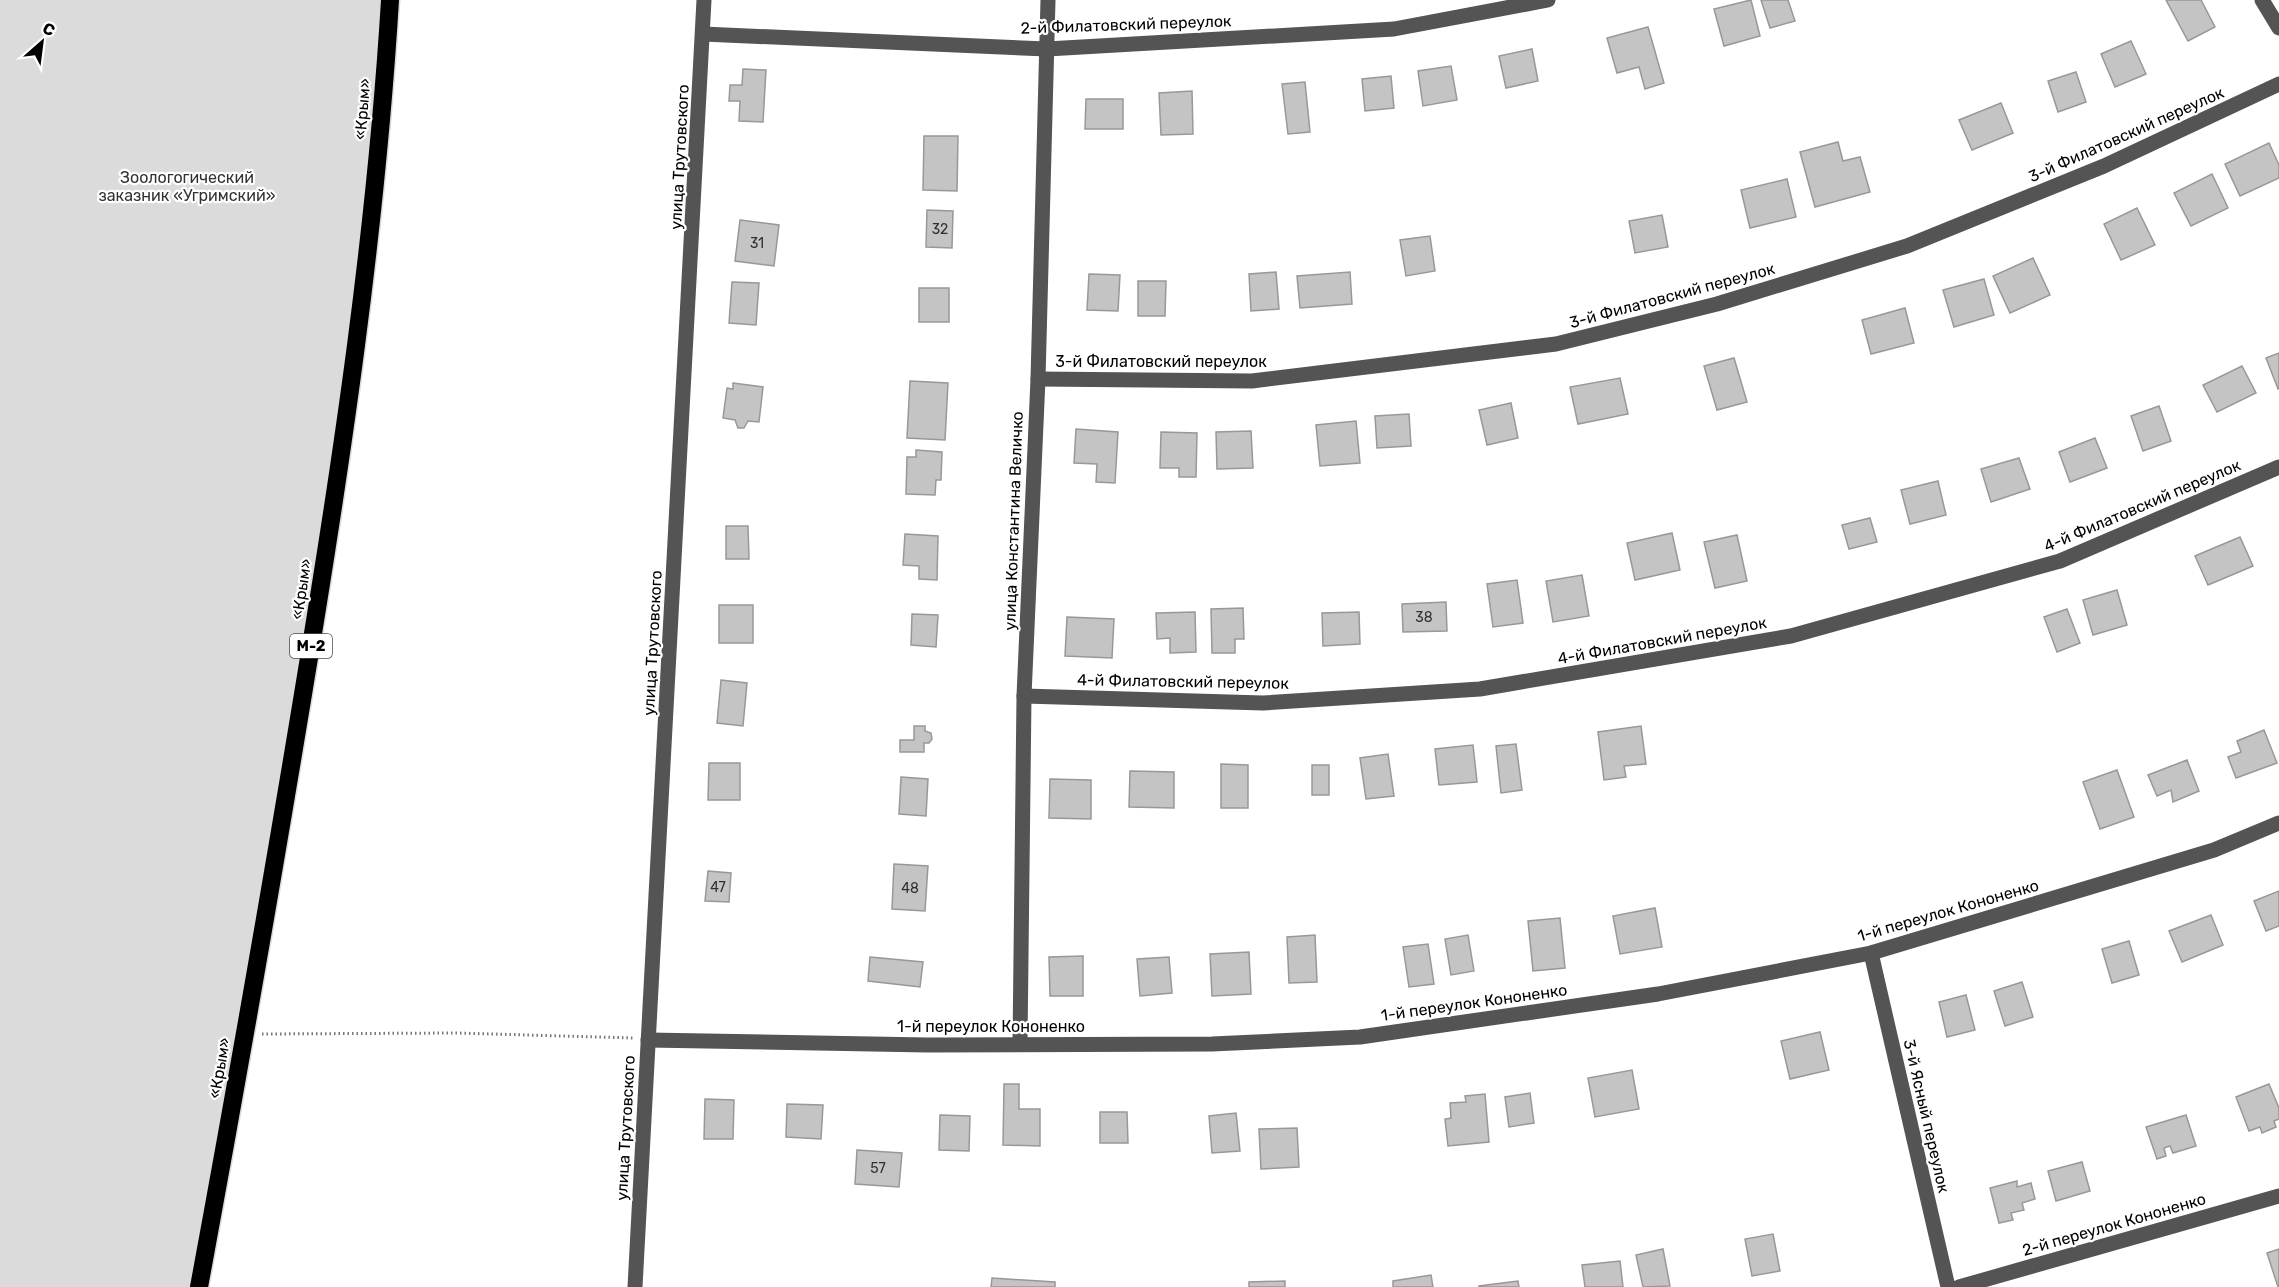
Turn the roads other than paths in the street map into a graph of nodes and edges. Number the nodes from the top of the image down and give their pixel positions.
1 (390, 0) edge
2 (704, 0) edge
3 (1048, 0) edge
4 (1548, 0) edge
5 (2262, 0) edge
6 (2279, 28) edge
7 (703, 34) junction
8 (1047, 49) junction
9 (2279, 84) edge
10 (1038, 379) junction
11 (2279, 467) edge
12 (1024, 696) junction
13 (2279, 823) edge
14 (1871, 953) junction
15 (648, 1040) junction
16 (1020, 1044) junction
17 (2279, 1196) edge
18 (199, 1287) edge
19 (635, 1287) edge
20 (1948, 1287) edge
21 (1959, 1287) edge

1 - 18 highway, «Крым» / М-2
2 - 7 street, улица Трутовского
3 - 8 street, улица Константина Величко
4 - 8 street, 2-й Филатовский переулок
5 - 6 street
7 - 8 street, 2-й Филатовский переулок
7 - 15 street, улица Трутовского
8 - 10 street, улица Константина Величко
9 - 10 street, 3-й Филатовский переулок
10 - 12 street, улица Константина Величко
11 - 12 street, 4-й Филатовский переулок
12 - 16 street, улица Константина Величко
13 - 14 street, 1-й переулок Кононенко
14 - 16 street, 1-й переулок Кононенко
14 - 20 street, 3-й Ясный переулок
15 - 16 street, 1-й переулок Кононенко
15 - 19 street, улица Трутовского
17 - 21 street, 2-й переулок Кононенко

